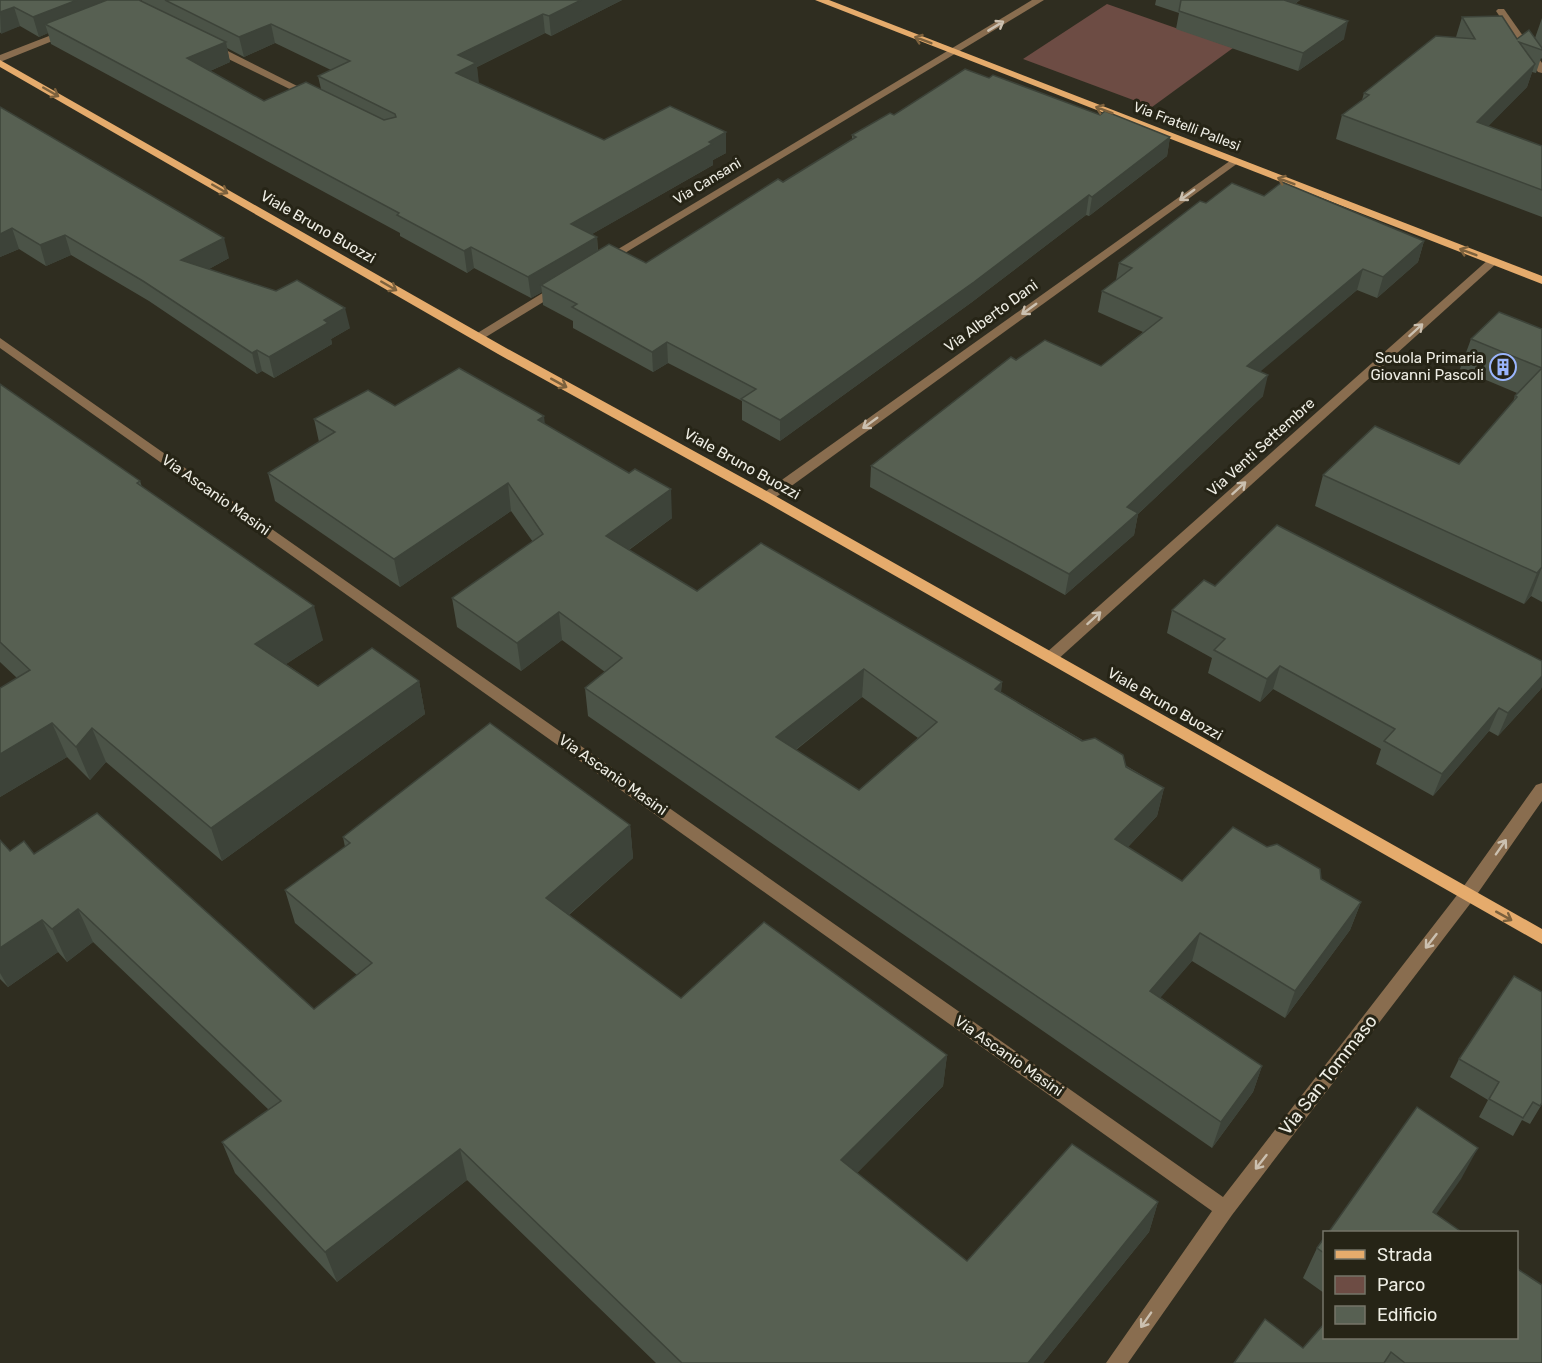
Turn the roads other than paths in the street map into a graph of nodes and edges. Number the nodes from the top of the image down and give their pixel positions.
1 (820, 0) edge
2 (1039, 0) edge
3 (1501, 11) dead end
4 (76, 28) edge
5 (204, 43) edge
6 (953, 52) junction
7 (0, 59) edge
8 (0, 63) edge
9 (1542, 70) edge
10 (319, 100) edge
11 (1234, 161) junction
12 (1493, 261) junction
13 (590, 269) edge
14 (1542, 280) edge
15 (570, 281) edge
16 (477, 337) junction
17 (0, 342) edge
18 (767, 497) junction
19 (1050, 657) junction
20 (1542, 789) edge
21 (1467, 895) junction
22 (1542, 937) edge
23 (1225, 1209) junction
24 (1116, 1363) edge

6 -> 1 main road, Via Fratelli Pallesi
6 -> 2 street, Via Cansani
3 - 9 street
4 - 7 street
5 - 10 street
11 -> 6 main road, Via Fratelli Pallesi
6 - 13 street, Via Cansani
8 -> 16 main road, Viale Bruno Buozzi
12 -> 11 main road, Via Fratelli Pallesi
11 -> 18 street, Via Alberto Dani
12 - 14 main road, Via Fratelli Pallesi
19 -> 12 street, Via Venti Settembre
15 - 16 street
16 -> 18 main road, Viale Bruno Buozzi
17 - 23 street, Via Ascanio Masini
18 - 19 main road, Viale Bruno Buozzi
19 - 21 main road, Viale Bruno Buozzi
21 -> 20 street, Via San Tommaso
21 -> 22 main road, Viale Bruno Buozzi
21 -> 23 street, Via San Tommaso
23 -> 24 street, Via San Tommaso

